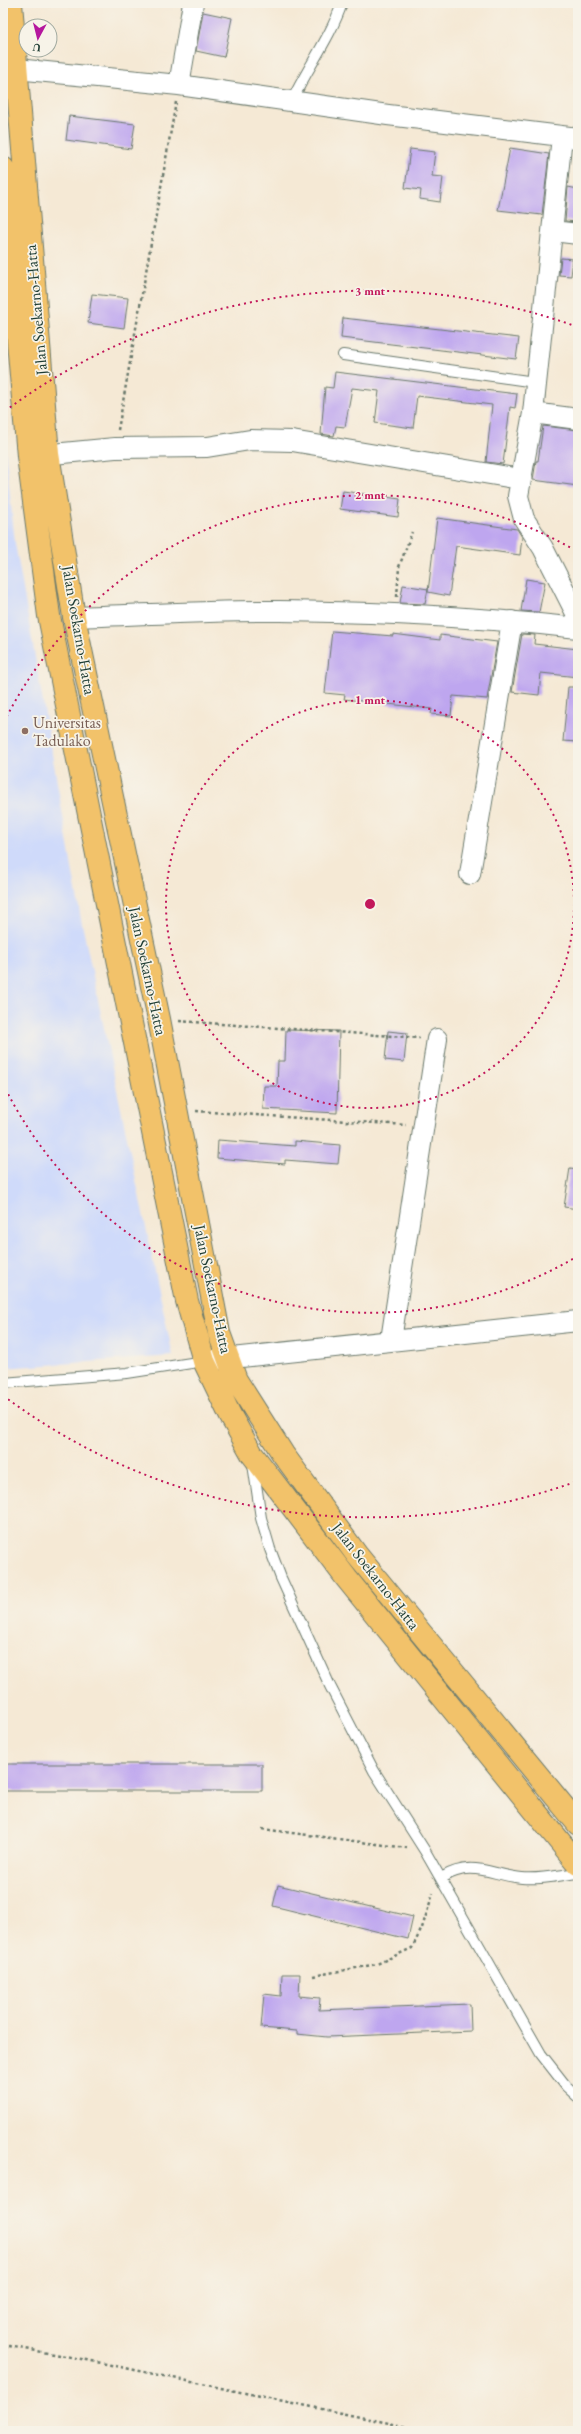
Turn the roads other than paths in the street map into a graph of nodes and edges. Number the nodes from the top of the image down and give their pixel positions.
1 (11, 3) edge
2 (193, 3) edge
3 (342, 3) edge
4 (16, 69) junction
5 (179, 85) junction
6 (292, 101) junction
7 (570, 137) edge
8 (3, 168) edge
9 (553, 231) junction
10 (578, 234) edge
11 (343, 355) dead end
12 (535, 382) junction
13 (533, 413) junction
14 (578, 419) edge
15 (38, 455) junction
16 (520, 479) junction
17 (74, 617) junction
18 (578, 617) edge
19 (512, 621) junction
20 (578, 628) edge
21 (470, 874) dead end
22 (437, 1039) road end
23 (578, 1321) edge
24 (391, 1340) junction
25 (227, 1358) junction
26 (204, 1360) junction
27 (3, 1383) edge
28 (252, 1454) junction
29 (578, 1824) edge
30 (574, 1854) edge
31 (578, 1873) edge
32 (441, 1878) junction
33 (578, 2097) edge

1 - 4 main road, Jalan Soekarno-Hatta
2 - 5 street
3 - 6 lane
4 - 5 street
4 - 15 main road, Jalan Soekarno-Hatta
5 - 6 street
6 - 7 street
7 - 9 street
8 - 15 main road, Jalan Soekarno-Hatta
9 - 10 street
9 - 12 street
11 - 12 lane
12 - 13 street
13 - 14 street
13 - 16 street
15 - 16 street
15 - 17 main road, Jalan Soekarno-Hatta
15 - 26 main road, Jalan Soekarno-Hatta
16 - 18 street
17 - 19 street
17 - 25 main road, Jalan Soekarno-Hatta
19 - 20 street
19 - 21 street
22 - 24 street
23 - 24 street
24 - 25 street
25 - 26 street
25 - 29 main road, Jalan Soekarno-Hatta
26 - 27 lane
26 - 28 main road, Jalan Soekarno-Hatta
28 - 30 main road, Jalan Soekarno-Hatta
28 - 32 lane
31 - 32 lane
32 - 33 lane

